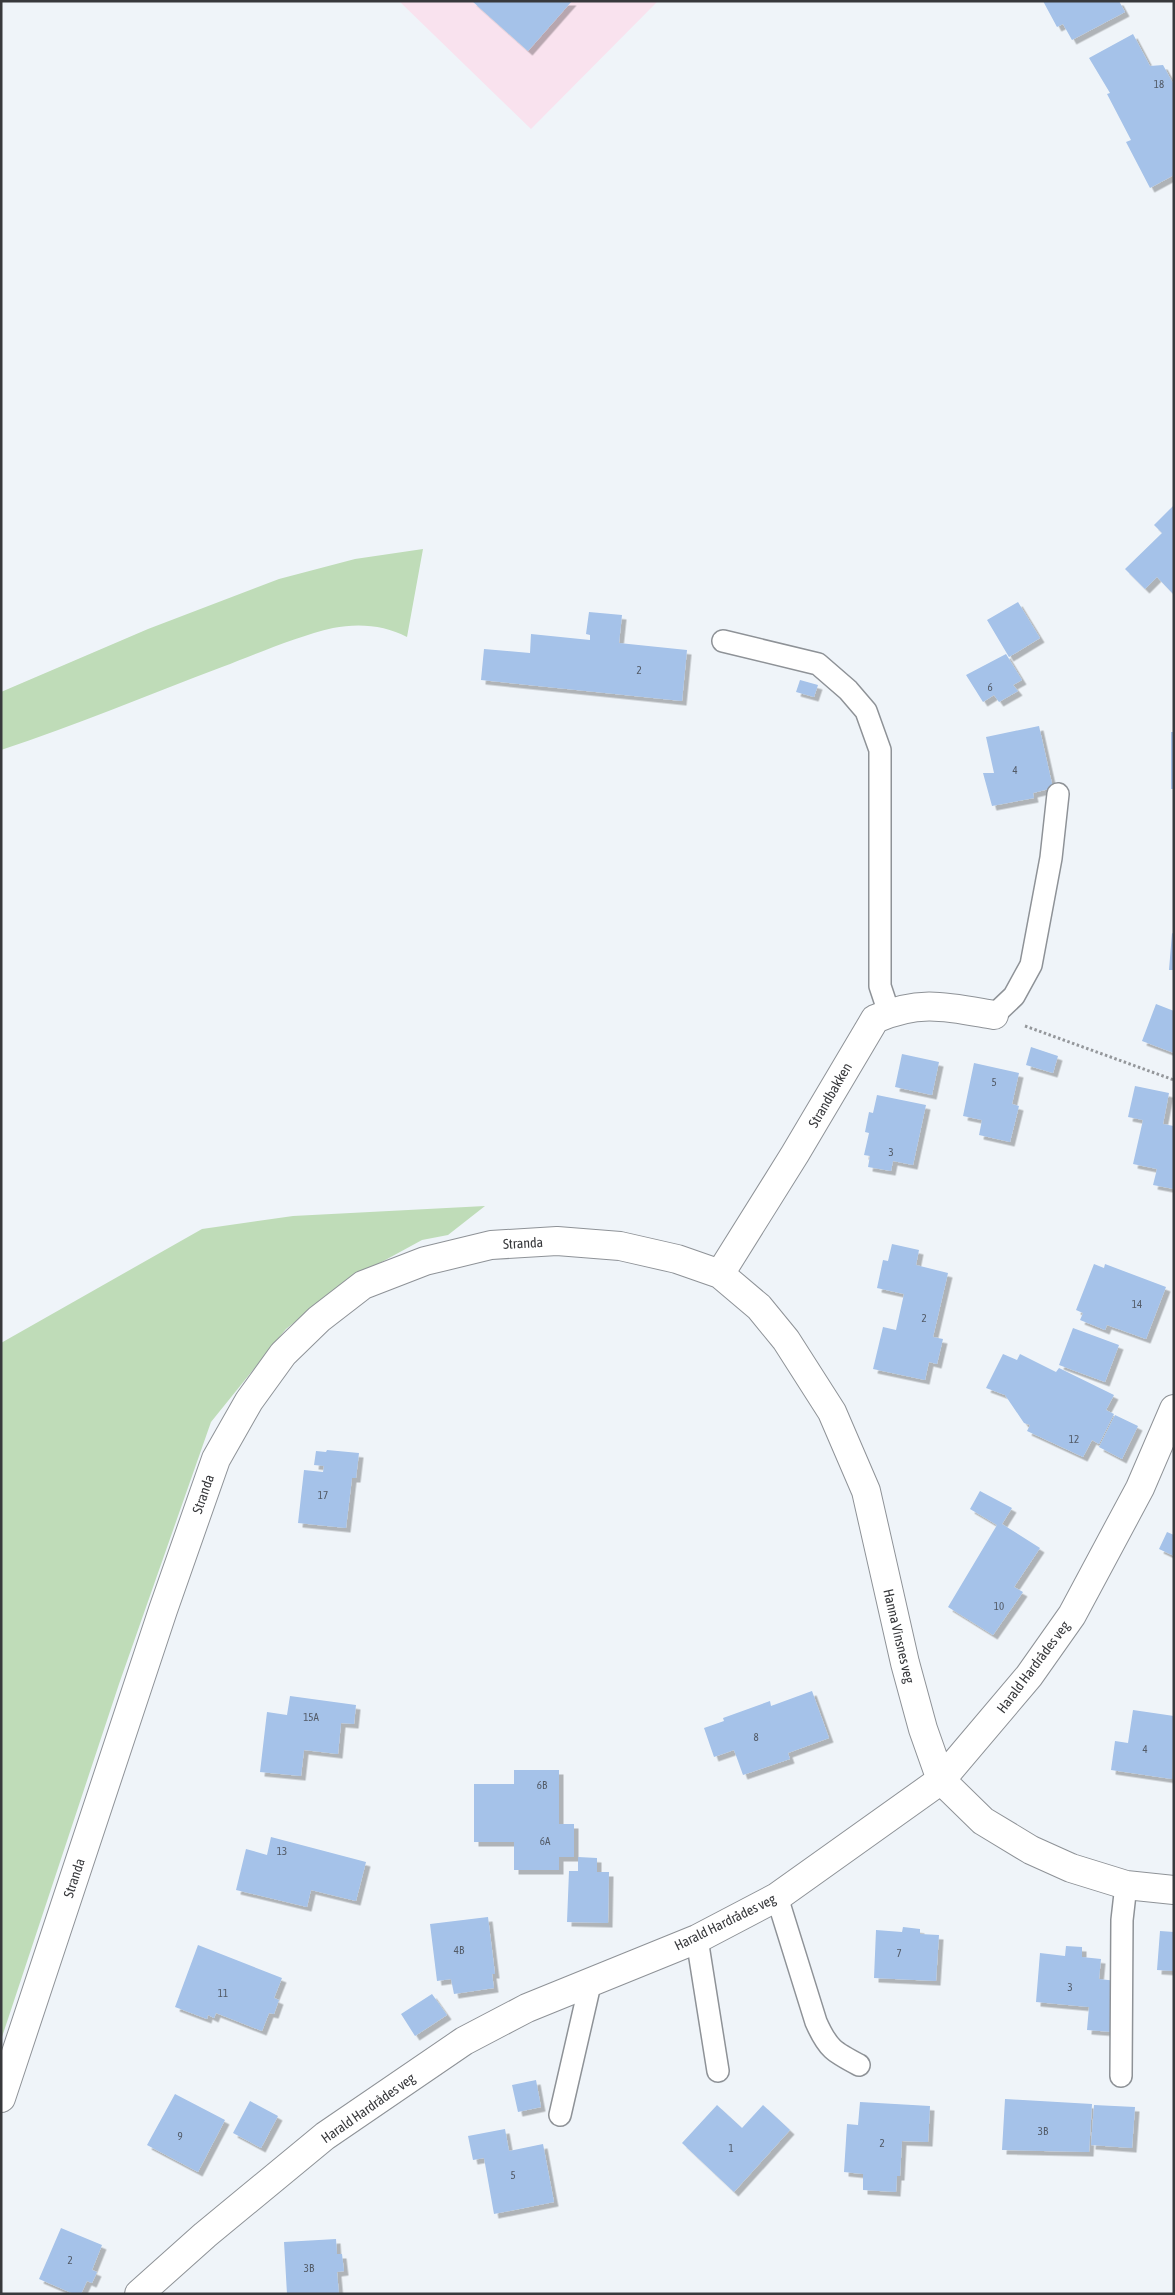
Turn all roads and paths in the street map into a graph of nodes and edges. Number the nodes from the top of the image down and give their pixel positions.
1 (724, 641) dead end
2 (1058, 794) dead end
3 (889, 1013) junction
4 (994, 1015) junction
5 (1174, 1080) edge
6 (720, 1274) junction
7 (1174, 1409) edge
8 (941, 1780) junction
9 (1126, 1885) junction
10 (1174, 1890) edge
11 (777, 1897) junction
12 (697, 1938) junction
13 (591, 1980) junction
14 (859, 2065) dead end
15 (718, 2071) dead end
16 (1121, 2076) dead end
17 (1, 2098) edge
18 (560, 2115) dead end
19 (139, 2294) edge

1 - 3 lane
2 - 4 lane
3 - 4 street, Strandbakken
3 - 6 street, Strandbakken
4 - 5 path
6 - 8 street, Hanna Vinsnes veg
6 - 17 street, Stranda
7 - 8 street, Harald Hardrådes veg
8 - 9 street, Hanna Vinsnes veg
8 - 11 street, Harald Hardrådes veg
9 - 10 street, Hanna Vinsnes veg
9 - 16 lane
11 - 12 street, Harald Hardrådes veg
11 - 14 lane
12 - 13 street, Harald Hardrådes veg
12 - 15 lane
13 - 18 lane
13 - 19 street, Harald Hardrådes veg

